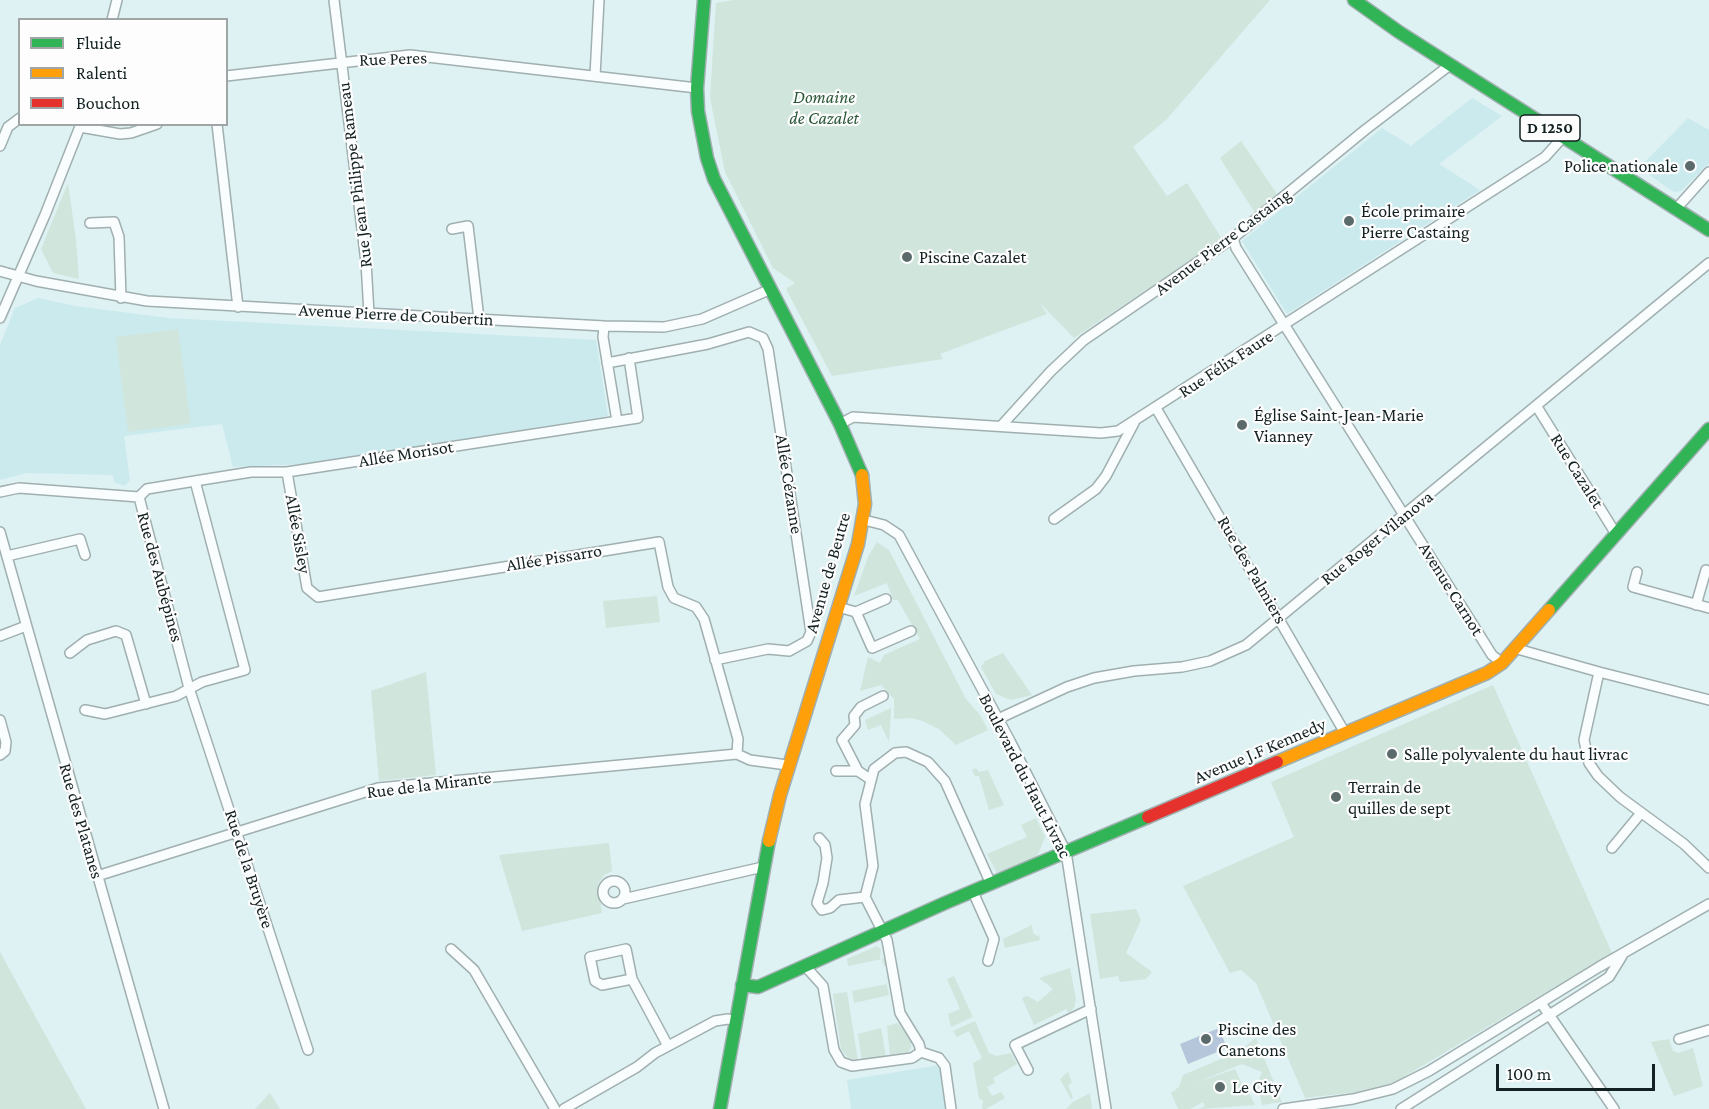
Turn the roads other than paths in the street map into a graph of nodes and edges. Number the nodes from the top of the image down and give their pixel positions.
1 (117, 0) edge
2 (334, 0) edge
3 (599, 0) edge
4 (704, 0) edge
5 (1341, 0) edge
6 (1358, 3) edge
7 (112, 18) edge
8 (342, 61) junction
9 (1450, 65) junction
10 (228, 76) edge
11 (595, 76) junction
12 (697, 88) junction
13 (18, 120) edge
14 (80, 126) edge
15 (151, 126) edge
16 (217, 126) edge
17 (1563, 137) junction
18 (0, 146) edge
19 (1709, 172) edge
20 (1676, 209) junction
21 (90, 223) dead end
22 (452, 229) dead end
23 (1709, 230) edge
24 (1233, 238) junction
25 (1709, 263) edge
26 (0, 271) edge
27 (17, 276) junction
28 (771, 289) junction
29 (121, 298) junction
30 (238, 307) junction
31 (369, 314) junction
32 (0, 318) edge
33 (479, 319) junction
34 (1286, 325) junction
35 (604, 326) junction
36 (629, 358) junction
37 (607, 363) junction
38 (1537, 407) junction
39 (1156, 408) junction
40 (617, 421) junction
41 (1135, 421) junction
42 (840, 424) junction
43 (1002, 425) junction
44 (1709, 429) edge
45 (287, 472) junction
46 (195, 481) junction
47 (0, 492) edge
48 (139, 497) junction
49 (1405, 515) junction
50 (1054, 519) dead end
51 (864, 520) junction
52 (0, 532) edge
53 (1616, 534) junction
54 (85, 555) dead end
55 (7, 556) junction
56 (1706, 570) dead end
57 (1637, 572) dead end
58 (312, 594) joint
59 (886, 599) dead end
60 (1696, 605) junction
61 (838, 607) junction
62 (1709, 608) edge
63 (856, 612) junction
64 (1280, 617) junction
65 (26, 626) junction
66 (911, 631) dead end
67 (0, 636) edge
68 (1517, 646) junction
69 (70, 652) dead end
70 (715, 660) junction
71 (1502, 663) junction
72 (1599, 672) junction
73 (189, 688) junction
74 (883, 696) dead end
75 (1709, 700) edge
76 (146, 704) junction
77 (85, 710) dead end
78 (998, 719) junction
79 (0, 720) edge
80 (1345, 734) junction
81 (737, 754) junction
82 (0, 755) edge
83 (787, 765) junction
84 (836, 771) dead end
85 (858, 771) junction
86 (870, 779) junction
87 (1641, 813) junction
88 (236, 831) junction
89 (819, 838) dead end
90 (1612, 848) dead end
91 (1066, 852) junction
92 (763, 867) junction
93 (1709, 868) edge
94 (97, 876) junction
95 (991, 884) junction
96 (973, 892) junction
97 (865, 897) junction
98 (623, 899) dead end
99 (1709, 904) edge
100 (882, 932) junction
101 (451, 949) dead end
102 (1623, 954) junction
103 (988, 961) dead end
104 (806, 966) junction
105 (632, 979) junction
106 (742, 985) junction
107 (1541, 1003) junction
108 (1091, 1010) junction
109 (1550, 1015) junction
110 (736, 1021) junction
111 (1709, 1030) edge
112 (1679, 1039) dead end
113 (669, 1046) junction
114 (308, 1050) dead end
115 (921, 1052) junction
116 (1028, 1070) dead end
117 (1429, 1071) junction
118 (1438, 1085) junction
119 (1354, 1104) edge
120 (1612, 1108) edge
121 (164, 1109) edge
122 (555, 1109) edge
123 (564, 1109) edge
124 (720, 1109) edge
125 (951, 1109) edge
126 (1107, 1109) edge
127 (1283, 1109) edge
128 (1401, 1109) edge

1 - 7 street
2 - 8 street, Rue Jean Philippe Rameau
3 - 11 street
4 - 12 street, Avenue de Beutre
5 - 6 street, D 1250
6 - 9 street, D 1250
8 - 10 street, Rue Peres
8 - 11 street, Rue Peres
8 - 31 street, Rue Jean Philippe Rameau
9 - 17 street, D 1250
9 - 24 street, Avenue Pierre Castaing
11 - 12 street, Rue Peres
12 - 28 street, Avenue de Beutre
13 - 18 street
14 - 15 street
14 - 27 street
16 - 30 street
17 - 20 street, D 1250
17 - 34 street, Rue Félix Faure
19 - 20 street
20 - 23 street, D 1250
21 - 29 street
22 - 33 street
24 - 34 street, Avenue Carnot
24 - 43 street, Avenue Pierre Castaing
25 - 38 street, Rue Roger Vilanova
26 - 27 street, Avenue Pierre de Coubertin
27 - 29 street, Avenue Pierre de Coubertin
27 - 32 street
28 - 35 street, Avenue Pierre de Coubertin
28 - 42 street, Avenue de Beutre
29 - 30 street, Avenue Pierre de Coubertin
30 - 31 street, Avenue Pierre de Coubertin
31 - 33 street, Avenue Pierre de Coubertin
33 - 35 street, Avenue Pierre de Coubertin
34 - 39 street, Rue Félix Faure
34 - 49 street, Avenue Carnot
35 - 37 street
36 - 37 street
36 - 40 street
36 - 70 street, Allée Cézanne
37 - 40 street
38 - 49 street, Rue Roger Vilanova
38 - 53 street, Rue Cazalet
39 - 41 street, Rue Félix Faure
39 - 64 street, Rue des Palmiers
40 - 45 street, Allée Morisot
41 - 43 street, Rue Félix Faure
41 - 50 street
42 - 43 street, Rue Félix Faure
42 - 51 street, Avenue de Beutre
44 - 53 street, Avenue J.F Kennedy
45 - 46 street, Allée Morisot
45 - 58 street, Allée Sisley
46 - 48 street, Allée Morisot
46 - 73 street
47 - 48 street, Rue des Aubépines
48 - 73 street, Rue des Aubépines
49 - 64 street, Rue Roger Vilanova
49 - 71 street, Avenue Carnot
51 - 61 street, Avenue de Beutre
51 - 78 street, Boulevard du Haut Livrac
52 - 55 street, Rue des Platanes
53 - 68 street, Avenue J.F Kennedy
54 - 55 street
55 - 65 street, Rue des Platanes
56 - 60 street
57 - 60 street
58 - 70 street, Allée Pissarro
59 - 63 street
60 - 62 street
61 - 63 street
61 - 83 street, Avenue de Beutre
63 - 66 street
64 - 78 street, Rue Roger Vilanova
64 - 80 street, Rue des Palmiers
65 - 67 street
65 - 94 street, Rue des Platanes
68 - 71 street, Avenue J.F Kennedy
68 - 72 street
69 - 76 street
70 - 81 street
71 - 80 street, Avenue J.F Kennedy
72 - 75 street
72 - 87 street
73 - 76 street
73 - 88 street, Rue de la Bruyère
74 - 85 street
76 - 77 street
78 - 91 street, Boulevard du Haut Livrac
79 - 82 street
80 - 91 street, Avenue J.F Kennedy
81 - 83 street, Rue de la Mirante
81 - 88 street, Rue de la Mirante
83 - 92 street, Avenue de Beutre
84 - 85 street
85 - 86 street
86 - 95 street
86 - 97 street
87 - 90 street
87 - 93 street
88 - 94 street, Rue de la Mirante
88 - 114 street, Rue de la Bruyère
89 - 97 street
91 - 95 street, Avenue J.F Kennedy
91 - 108 street, Boulevard du Haut Livrac
92 - 98 street
92 - 106 street, Avenue de Beutre
94 - 121 street, Rue des Platanes
95 - 96 street, Avenue J.F Kennedy
96 - 100 street, Avenue J.F Kennedy
96 - 103 street
97 - 100 street
99 - 102 street
100 - 104 street, Avenue J.F Kennedy
100 - 115 street
101 - 122 street
102 - 107 street
102 - 109 street
104 - 106 street, Avenue J.F Kennedy
104 - 115 street
105 - 105 street
105 - 113 street
106 - 110 street, Avenue de Beutre
107 - 109 street
107 - 117 street
108 - 116 street
108 - 126 street, Boulevard du Haut Livrac
109 - 118 street
109 - 120 street
110 - 113 street
110 - 124 street, Avenue de Beutre
111 - 112 street
113 - 123 street
115 - 125 street
117 - 118 street
117 - 119 street
118 - 128 street
119 - 127 street

